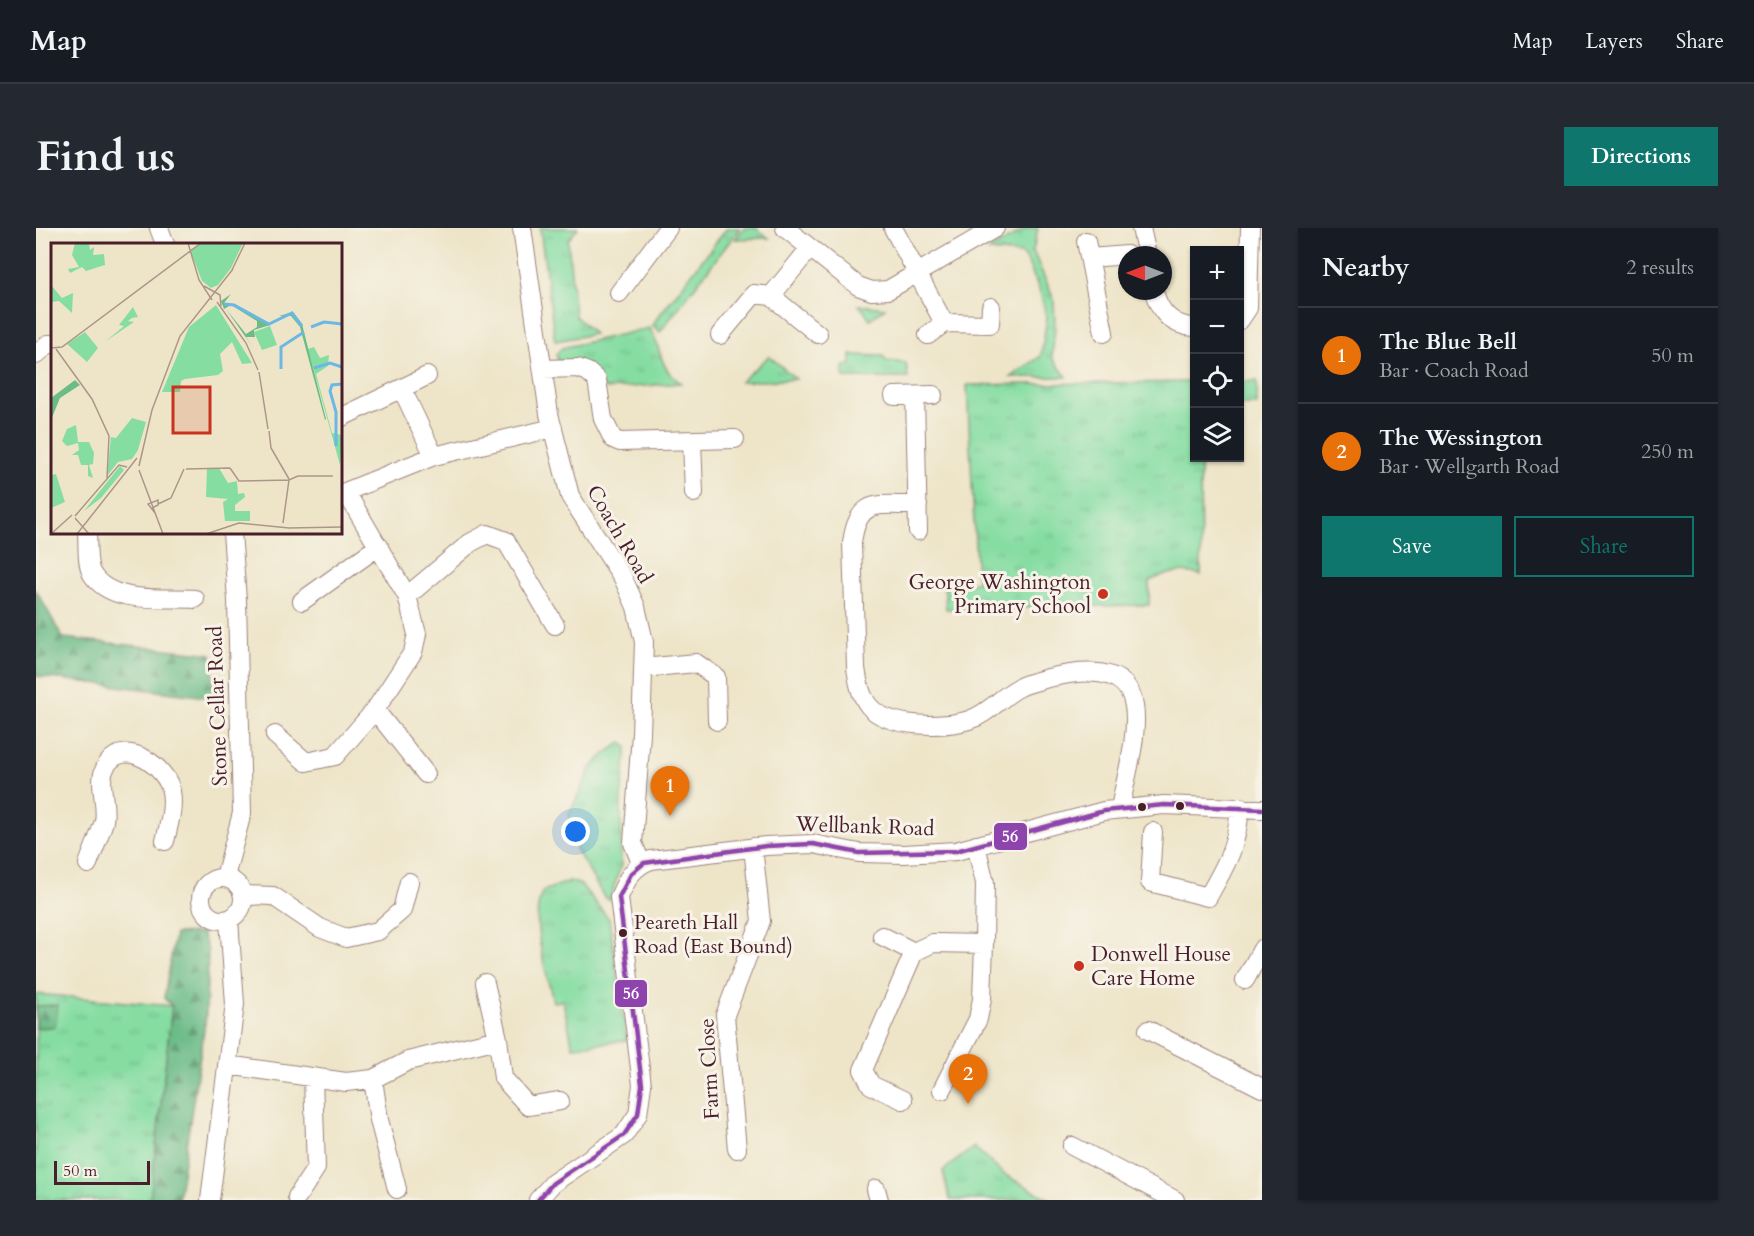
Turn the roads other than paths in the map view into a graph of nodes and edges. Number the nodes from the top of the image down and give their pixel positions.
1 (159, 228) edge
2 (522, 228) edge
3 (668, 228) edge
4 (785, 228) edge
5 (893, 228) edge
6 (995, 228) edge
7 (1141, 228) edge
8 (1250, 228) edge
9 (165, 243) edge
10 (1145, 246) edge
11 (810, 248) junction
12 (1118, 254) edge
13 (1256, 262) edge
14 (918, 272) junction
15 (619, 293) dead end
16 (771, 296) junction
17 (1157, 300) edge
18 (991, 307) dead end
19 (1244, 313) edge
20 (944, 323) junction
21 (1190, 327) edge
22 (1104, 333) dead end
23 (719, 334) dead end
24 (818, 334) dead end
25 (928, 334) dead end
26 (51, 344) edge
27 (36, 355) edge
28 (543, 369) junction
29 (427, 376) dead end
30 (402, 388) junction
31 (894, 396) dead end
32 (342, 417) edge
33 (553, 428) junction
34 (735, 439) dead end
35 (692, 441) junction
36 (434, 456) junction
37 (343, 493) edge
38 (694, 494) dead end
39 (918, 505) junction
40 (918, 531) dead end
41 (87, 534) edge
42 (232, 534) edge
43 (379, 546) junction
44 (407, 596) junction
45 (195, 599) dead end
46 (302, 601) dead end
47 (555, 625) dead end
48 (643, 668) junction
49 (375, 710) junction
50 (717, 722) dead end
51 (275, 735) dead end
52 (426, 774) dead end
53 (1240, 807) junction
54 (1120, 809) junction
55 (1262, 809) edge
56 (1153, 832) dead end
57 (165, 841) dead end
58 (976, 845) junction
59 (753, 848) junction
60 (641, 863) junction
61 (88, 864) dead end
62 (225, 877) junction
63 (409, 882) dead end
64 (245, 895) junction
65 (229, 920) junction
66 (882, 936) dead end
67 (984, 944) junction
68 (1262, 949) edge
69 (914, 952) junction
70 (1245, 980) dead end
71 (485, 983) dead end
72 (1148, 1030) dead end
73 (498, 1039) junction
74 (227, 1065) junction
75 (313, 1078) junction
76 (373, 1079) junction
77 (1262, 1088) edge
78 (942, 1090) dead end
79 (903, 1100) dead end
80 (560, 1101) dead end
81 (1072, 1146) dead end
82 (737, 1149) dead end
83 (397, 1189) dead end
84 (297, 1197) dead end
85 (210, 1200) edge
86 (538, 1200) edge
87 (1174, 1200) edge

1 - 9 street
2 - 28 street, Coach Road
3 - 15 street
4 - 11 street
5 - 14 street
6 - 14 street
7 - 10 street
8 - 13 street
11 - 14 street
11 - 16 street
12 - 22 street
13 - 19 street
14 - 20 street
16 - 23 street
16 - 24 street
17 - 21 street
18 - 20 street
20 - 25 street
26 - 27 street
28 - 33 street, Coach Road
28 - 35 street
29 - 30 street
30 - 32 street
30 - 36 street
31 - 39 street
33 - 36 street
33 - 48 street, Coach Road
34 - 35 street
35 - 38 street
36 - 37 street
37 - 43 street
39 - 40 street
39 - 54 street
41 - 45 street
42 - 62 street, Stone Cellar Road
43 - 44 street
43 - 46 street
44 - 47 street
44 - 49 street
48 - 50 street
48 - 60 street, Coach Road
49 - 51 street
49 - 52 street
53 - 54 street, Wellbank Road
53 - 55 street, Wellbank Road
53 - 56 street
54 - 58 street, Wellbank Road
57 - 61 street
58 - 59 street, Wellbank Road
58 - 67 street
59 - 60 street, Wellbank Road
59 - 82 street, Farm Close
60 - 86 street
62 - 64 street
62 - 65 street
63 - 64 street
64 - 65 street
65 - 74 street
66 - 69 street
67 - 69 street
67 - 78 street
68 - 70 street
69 - 79 street
71 - 73 street
72 - 77 street
73 - 76 street
73 - 80 street
74 - 75 street
74 - 85 street
75 - 76 street
75 - 84 street
76 - 83 street
81 - 87 street

